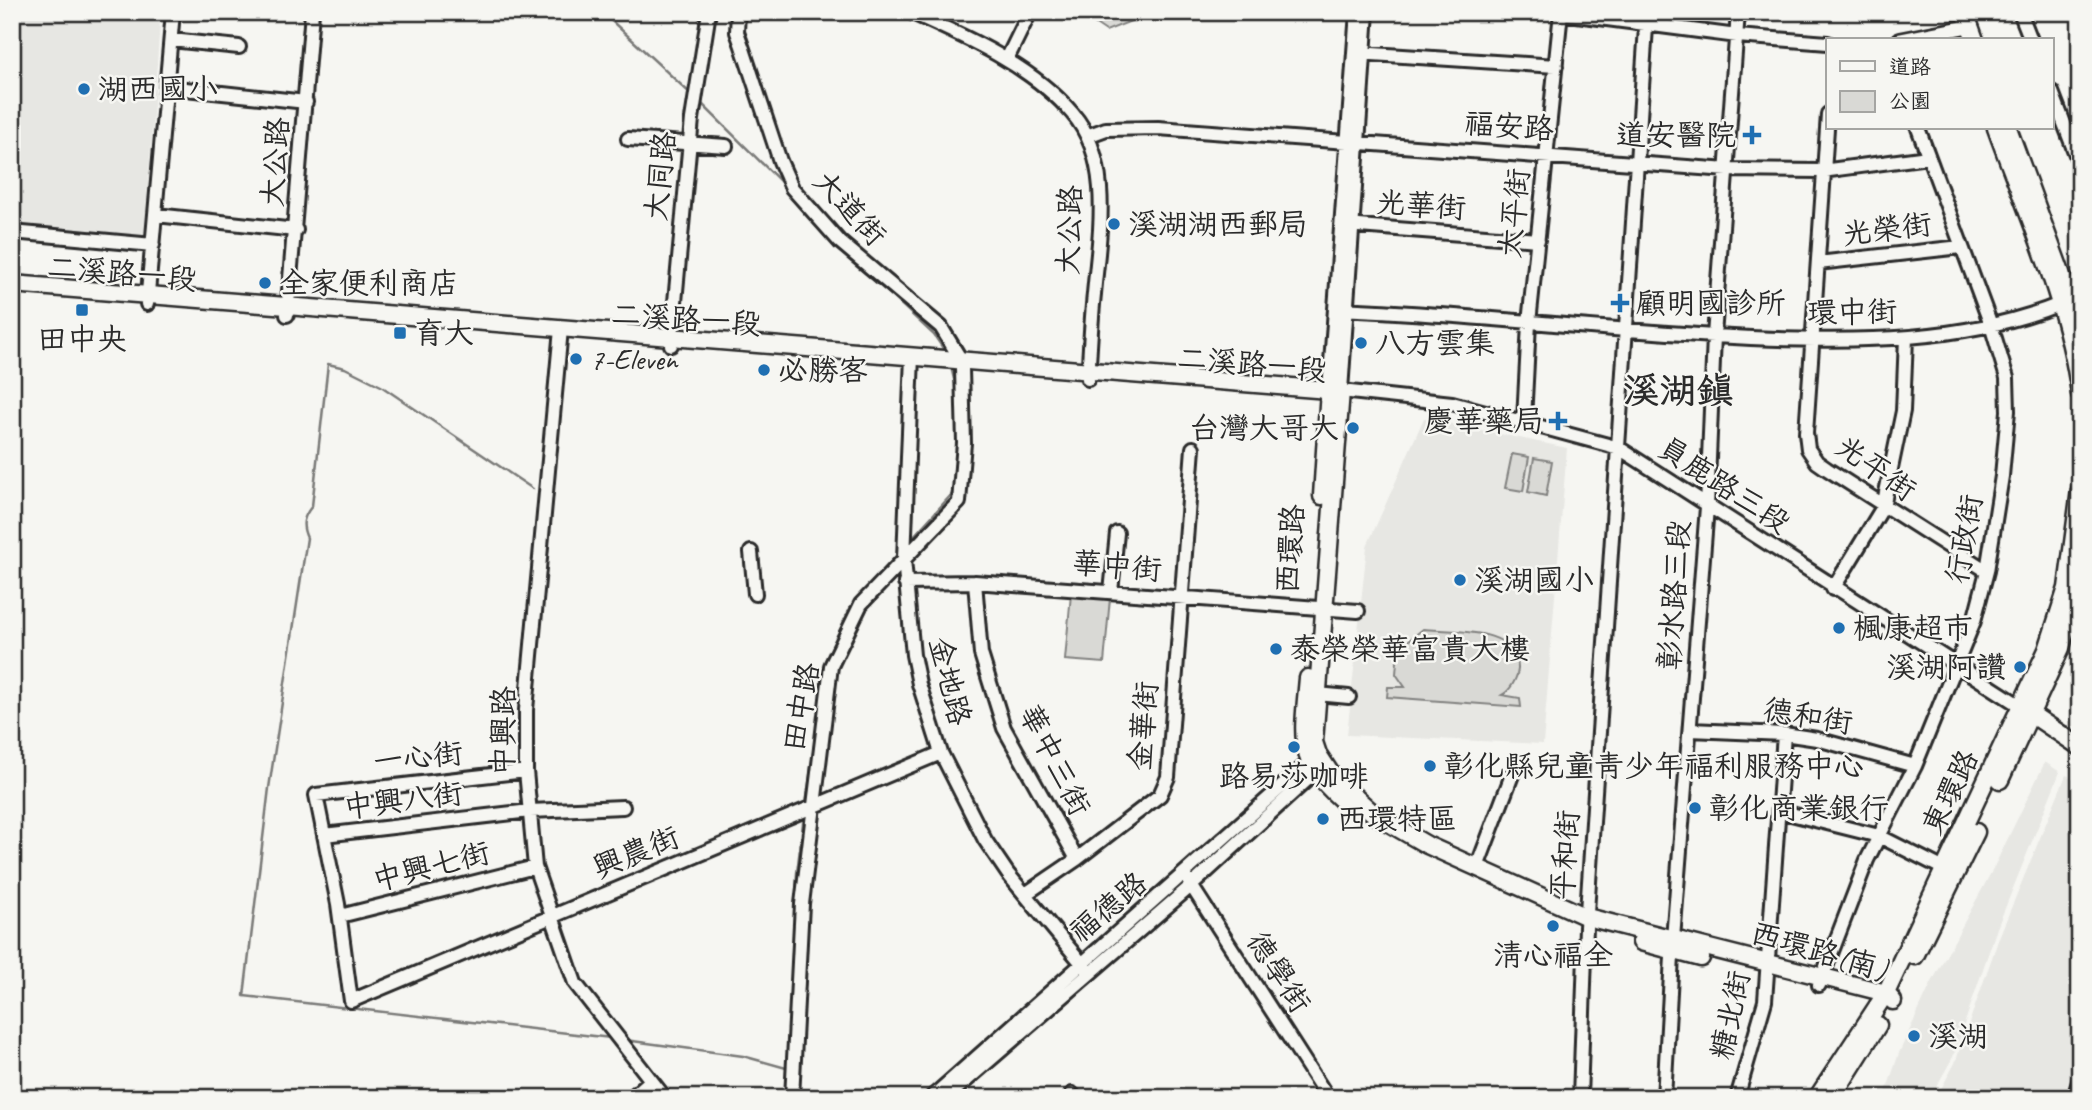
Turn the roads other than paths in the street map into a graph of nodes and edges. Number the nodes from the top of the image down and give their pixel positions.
1 (173, 12) edge
2 (312, 12) edge
3 (709, 12) edge
4 (738, 12) edge
5 (910, 12) edge
6 (1030, 12) edge
7 (1357, 12) edge
8 (1367, 12) edge
9 (1738, 12) edge
10 (1955, 12) edge
11 (2020, 12) edge
12 (1561, 13) edge
13 (1647, 18) edge
14 (1967, 30) edge
15 (1737, 36) junction
16 (1913, 38) edge
17 (2030, 38) edge
18 (171, 40) junction
19 (1826, 43) edge
20 (239, 47) dead end
21 (1359, 53) junction
22 (1007, 59) junction
23 (1556, 65) junction
24 (167, 87) junction
25 (2054, 97) edge
26 (306, 102) junction
27 (1826, 130) edge
28 (1919, 130) edge
29 (1997, 130) edge
30 (2009, 130) edge
31 (1087, 136) junction
32 (628, 139) dead end
33 (690, 144) junction
34 (1354, 144) junction
35 (726, 146) dead end
36 (1547, 155) junction
37 (1928, 157) junction
38 (1639, 162) junction
39 (2080, 165) edge
40 (1728, 170) junction
41 (1822, 171) junction
42 (156, 215) junction
43 (1347, 226) junction
44 (296, 230) junction
45 (12, 232) edge
46 (1538, 240) junction
47 (153, 245) junction
48 (1961, 247) junction
49 (1818, 263) junction
50 (12, 284) edge
51 (12, 291) edge
52 (147, 300) junction
53 (2065, 302) junction
54 (1341, 309) junction
55 (288, 311) junction
56 (1529, 323) junction
57 (1991, 324) junction
58 (1626, 330) junction
59 (560, 333) junction
60 (2080, 335) edge
61 (1714, 336) junction
62 (1906, 338) junction
63 (1811, 340) junction
64 (671, 341) junction
65 (912, 361) junction
66 (954, 364) junction
67 (1088, 375) junction
68 (1339, 394) junction
69 (2080, 394) edge
70 (1524, 420) junction
71 (1193, 448) dead end
72 (1619, 448) junction
73 (2080, 490) edge
74 (1707, 507) junction
75 (1883, 507) junction
76 (1117, 533) dead end
77 (751, 552) dead end
78 (904, 559) junction
79 (1987, 571) junction
80 (2080, 578) edge
81 (975, 582) junction
82 (905, 583) junction
83 (1833, 589) junction
84 (1111, 592) junction
85 (755, 594) dead end
86 (1180, 598) junction
87 (1319, 608) junction
88 (1358, 611) dead end
89 (1957, 665) junction
90 (1317, 694) junction
91 (1349, 697) dead end
92 (2026, 711) junction
93 (1690, 730) junction
94 (1784, 734) junction
95 (2080, 747) edge
96 (941, 753) junction
97 (1316, 764) junction
98 (1915, 766) junction
99 (526, 771) junction
100 (1512, 775) dead end
101 (623, 807) dead end
102 (813, 807) junction
103 (530, 811) junction
104 (1779, 811) junction
105 (324, 835) junction
106 (1880, 836) junction
107 (1077, 859) junction
108 (535, 867) junction
109 (1476, 867) junction
110 (1950, 872) junction
111 (1188, 880) junction
112 (1027, 893) junction
113 (551, 914) junction
114 (340, 916) junction
115 (1587, 922) junction
116 (1673, 945) junction
117 (1085, 968) junction
118 (1768, 970) junction
119 (1820, 981) junction
120 (1886, 998) junction
121 (2080, 1078) edge
122 (649, 1082) junction
123 (631, 1098) edge
124 (664, 1098) edge
125 (792, 1098) edge
126 (931, 1098) edge
127 (946, 1098) edge
128 (1328, 1098) edge
129 (1518, 1098) edge
130 (1581, 1098) edge
131 (1664, 1098) edge
132 (1737, 1098) edge
133 (1817, 1098) edge
134 (1832, 1098) edge
135 (2074, 1098) edge

1 - 18 street
2 - 26 street, 大公路
3 - 33 street, 大同路
4 - 66 street, 大道街
5 - 22 street, 大公路
6 - 22 street
7 - 21 street, 西環路
8 - 21 street, 西環路
9 - 15 street, 彰水路三段
10 - 14 main road
11 - 17 street
12 - 13 street
12 - 23 street, 太平街
13 - 15 street
13 - 38 street, 員鹿路三段
14 - 16 street
15 - 19 street
15 - 40 street, 彰水路三段
18 - 20 street
18 - 24 street
21 - 23 street
21 - 34 street, 西環路
22 - 31 street, 大公路
23 - 36 street, 太平街
24 - 26 street
24 - 42 street
25 - 39 street
26 - 44 street, 大公路
27 - 41 street, 光平街
28 - 37 street, 行政街
29 - 53 main road
30 - 53 main road
31 - 34 street, 福安路
31 - 67 street, 大公路
32 - 33 street
33 - 35 street
33 - 64 street, 大同路
34 - 36 street, 福安路
34 - 43 street, 西環路
36 - 38 street, 福安路
36 - 46 street, 太平街
37 - 41 street, 福安路
37 - 48 street, 行政街
38 - 40 street, 福安路
38 - 58 street, 員鹿路三段
40 - 41 street, 福安路
40 - 61 street, 彰水路三段
41 - 49 street, 光平街
42 - 44 street
42 - 47 street
43 - 46 street, 光華街
43 - 54 street, 西環路
44 - 55 street, 大公路
45 - 47 street
46 - 56 street, 太平街
47 - 52 street
48 - 49 street, 光榮街
48 - 57 street, 行政街
49 - 63 street, 光平街
50 - 52 main road, 二溪路一段
51 - 52 main road, 二溪路一段
52 - 55 main road, 二溪路一段
53 - 57 street, 環中街
53 - 60 main road
53 - 69 main road
54 - 56 street, 環中街
54 - 68 street, 西環路
55 - 59 main road, 二溪路一段
56 - 58 street, 環中街
56 - 70 street, 太平街
57 - 62 street, 環中街
57 - 79 street, 行政街
58 - 61 street, 環中街
58 - 72 street, 員鹿路三段
59 - 64 main road, 二溪路一段
59 - 99 street, 中興路
61 - 63 street, 環中街
61 - 74 street, 彰水路三段
62 - 63 street, 環中街
62 - 75 street
63 - 75 street, 光平街
64 - 65 main road, 二溪路一段
65 - 66 main road, 二溪路一段
65 - 78 street, 金地路
66 - 67 main road, 二溪路一段
66 - 78 street, 田中路
67 - 68 main road, 二溪路一段
68 - 70 street, 二溪路一段
68 - 87 main road, 西環路
70 - 72 street, 二溪路一段
71 - 86 street, 金華街
72 - 74 street, 員鹿路三段
72 - 115 street, 平和街
73 - 92 main road, 東環路
74 - 83 street, 員鹿路三段
74 - 93 street, 彰水路三段
75 - 79 street, 光平街
75 - 83 street
76 - 84 street
77 - 85 street
78 - 82 street, 金地路
78 - 102 street, 田中路
79 - 89 street, 行政街
80 - 92 main road, 東環路
81 - 82 street, 華中街
81 - 84 street, 華中街
81 - 107 street, 華中三街
82 - 96 street, 金地路
83 - 89 street, 員鹿路三段
84 - 86 street, 華中街
86 - 87 street, 華中街
86 - 107 street, 金華街
87 - 88 street, 華中街
87 - 90 main road, 西環路
87 - 97 main road, 西環路
89 - 92 street, 員鹿路三段
89 - 98 street, 行政街
90 - 91 street
90 - 97 main road, 西環路
92 - 95 main road
92 - 110 main road, 東環路
93 - 94 street, 德和街
93 - 116 street, 彰水路三段
94 - 98 street, 德和街
94 - 104 street, 糖北街
96 - 102 street, 興農街
96 - 112 street, 金地路
97 - 109 main road
97 - 111 street, 福德路
97 - 115 main road
98 - 106 street, 行政街
99 - 103 street, 中興路
99 - 105 street, 一心街
100 - 109 street
101 - 103 street, 中興八街
102 - 113 street, 興農街
102 - 125 street, 田中路
103 - 105 street, 中興八街
103 - 108 street, 中興路
104 - 106 street
104 - 118 street, 糖北街
105 - 114 street
106 - 110 street
106 - 119 street, 行政街
107 - 112 street, 華中三街
108 - 113 street, 中興路
108 - 114 street, 中興七街
109 - 115 main road
110 - 120 main road, 東環路
111 - 117 street, 福德路
111 - 128 street, 德學街
112 - 117 street, 金地路
113 - 114 street, 興農街
113 - 122 street, 中興路
115 - 116 main road, 西環路(南)
115 - 130 street, 平和街
116 - 118 main road, 西環路(南)
116 - 131 street, 彰水路三段
117 - 126 street, 福德路
117 - 127 street, 福德路
118 - 119 main road, 西環路(南)
118 - 132 street, 糖北街
119 - 120 main road, 西環路(南)
120 - 133 main road, 東環路
120 - 134 main road, 東環路
121 - 135 street
122 - 123 street
122 - 124 street, 中興路
129 - 130 street

